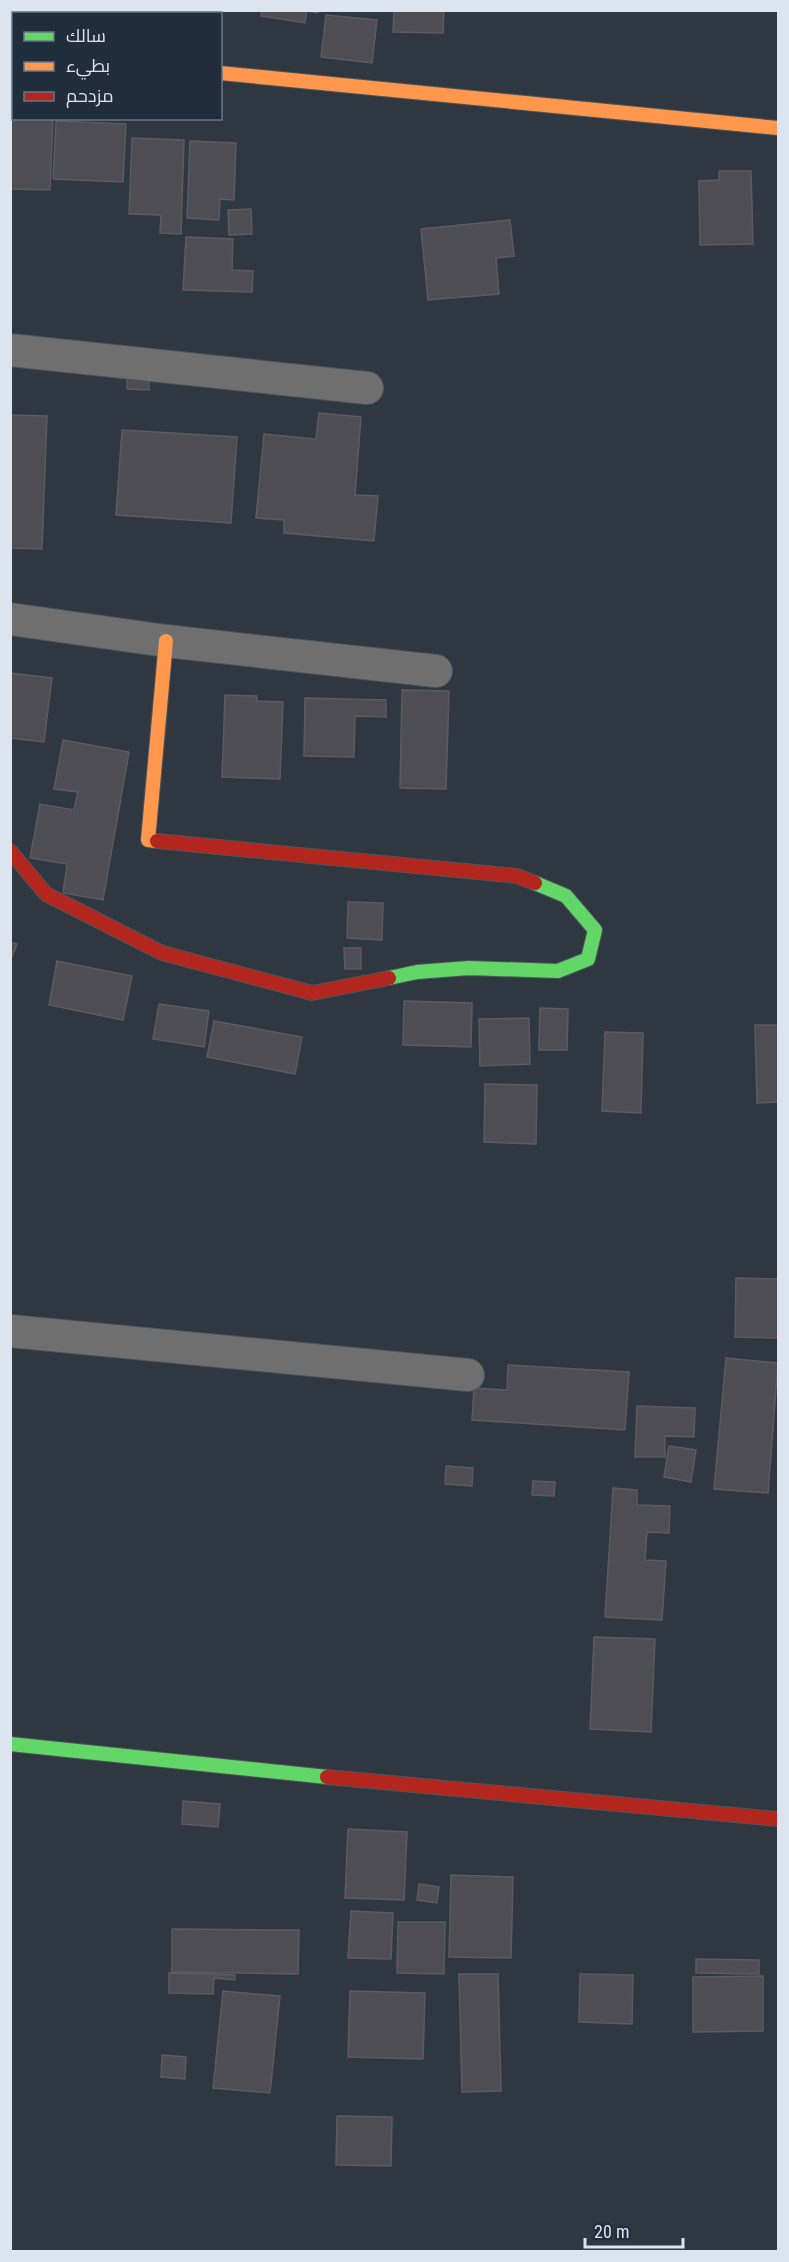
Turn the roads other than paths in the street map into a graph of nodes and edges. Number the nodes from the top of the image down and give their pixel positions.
1 (222, 73) edge
2 (778, 128) edge
3 (10, 350) edge
4 (367, 388) dead end
5 (10, 619) edge
6 (166, 641) junction
7 (436, 672) dead end
8 (10, 851) edge
9 (10, 1331) edge
10 (468, 1375) dead end
11 (10, 1744) edge
12 (778, 1819) edge

1 - 2 street
3 - 4 street
5 - 6 street
6 - 7 street
6 - 8 street
9 - 10 street
11 - 12 street

